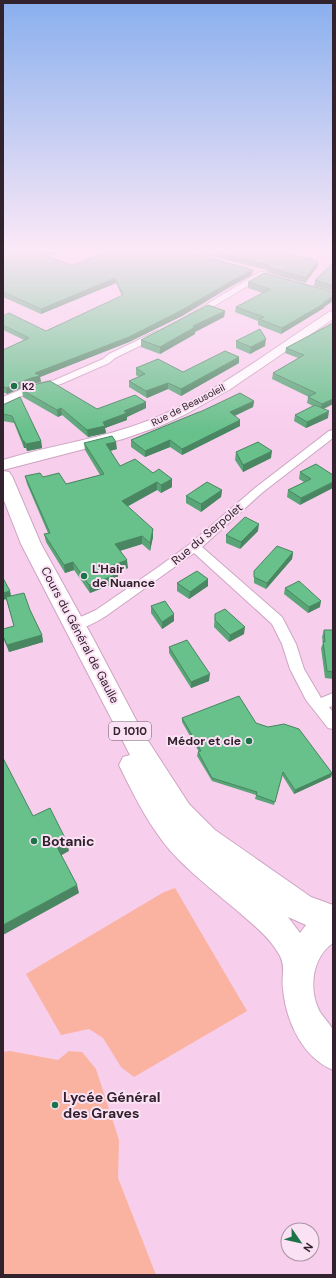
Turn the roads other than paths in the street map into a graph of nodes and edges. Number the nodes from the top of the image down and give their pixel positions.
1 (200, 312) edge
2 (333, 314) edge
3 (186, 319) edge
4 (166, 329) edge
5 (3, 401) edge
6 (333, 433) edge
7 (3, 465) edge
8 (3, 476) edge
9 (3, 488) edge
10 (3, 504) edge
11 (33, 547) junction
12 (194, 547) junction
13 (72, 634) junction
14 (333, 700) edge
15 (319, 705) junction
16 (333, 723) edge
17 (333, 920) edge
18 (333, 925) edge
19 (299, 965) junction
20 (333, 1053) edge

1 - 3 street
2 - 7 street, Rue de Beausoleil
4 - 5 street
6 - 12 street, Rue du Serpolet
8 - 11 main road, Cours du Général de Gaulle / D 1010
9 - 11 street
10 - 13 main road, Cours du Général de Gaulle / D 1010
11 - 13 main road, Cours du Général de Gaulle / D 1010
12 - 13 street, Rue du Serpolet
12 - 15 street
13 - 17 main road, Cours du Général de Gaulle / D 1010
13 - 19 main road, Cours du Général de Gaulle / D 1010
14 - 15 street
15 - 16 street
18 - 19 main road
19 - 20 main road

